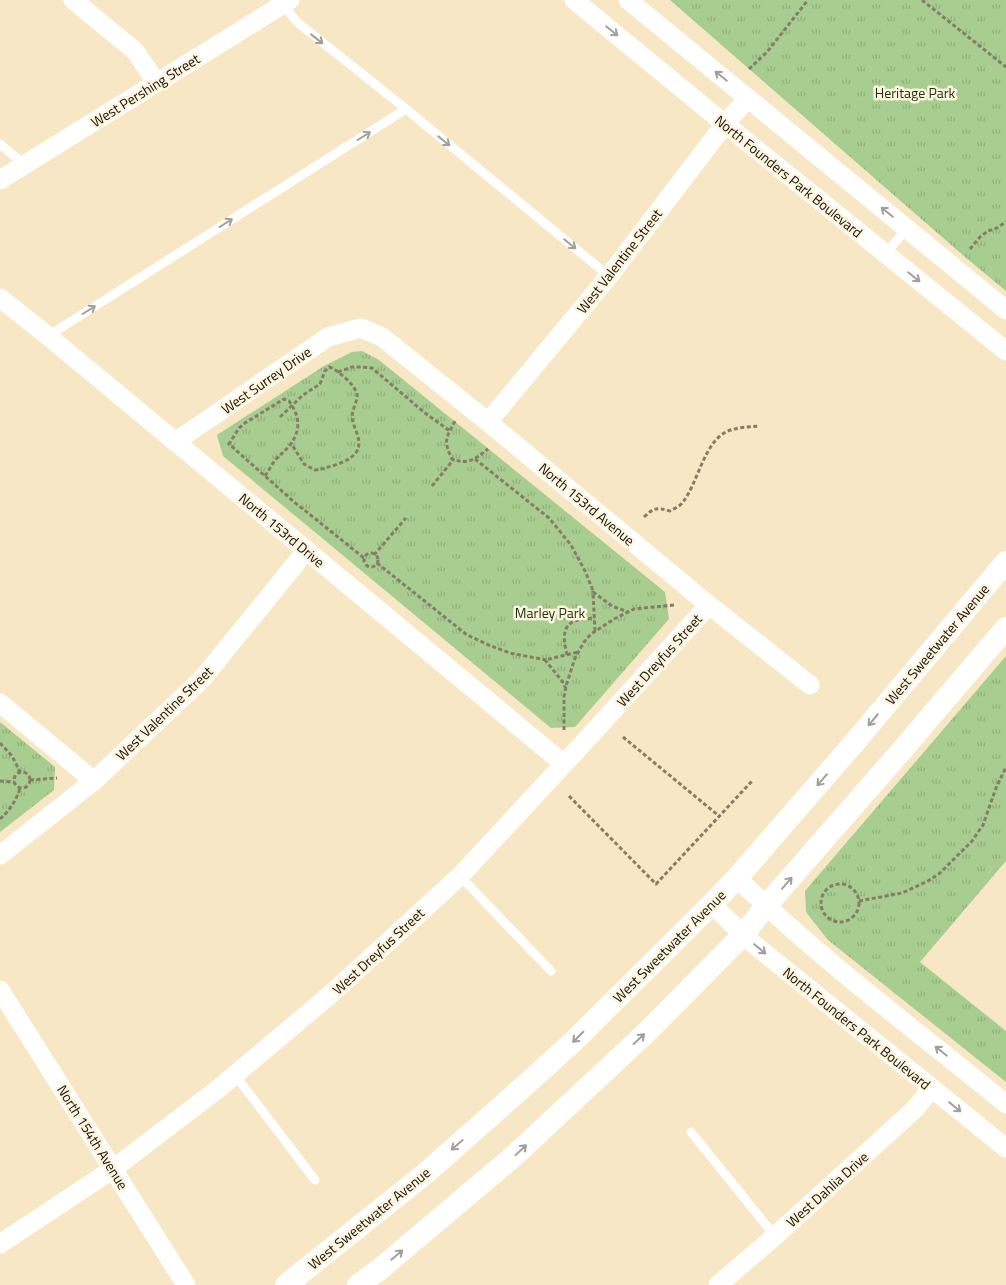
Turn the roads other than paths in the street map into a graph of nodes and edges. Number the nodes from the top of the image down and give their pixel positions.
1 (73, 0) edge
2 (574, 0) edge
3 (628, 0) edge
4 (287, 2) edge
5 (156, 82) junction
6 (748, 98) junction
7 (406, 109) junction
8 (726, 124) junction
9 (0, 144) edge
10 (26, 165) junction
11 (0, 180) edge
12 (907, 229) junction
13 (885, 254) junction
14 (609, 276) junction
15 (0, 298) edge
16 (1006, 310) edge
17 (361, 328) joint
18 (48, 336) junction
19 (1006, 351) edge
20 (488, 422) junction
21 (175, 442) junction
22 (306, 551) junction
23 (1006, 562) edge
24 (709, 605) junction
25 (1006, 628) edge
26 (810, 685) dead end
27 (0, 703) edge
28 (564, 764) junction
29 (94, 781) junction
30 (0, 855) edge
31 (460, 876) junction
32 (738, 878) junction
33 (712, 904) junction
34 (766, 906) junction
35 (743, 935) junction
36 (551, 971) dead end
37 (0, 990) edge
38 (235, 1075) junction
39 (932, 1088) junction
40 (1006, 1104) edge
41 (691, 1132) dead end
42 (1006, 1148) edge
43 (113, 1169) junction
44 (315, 1180) dead end
45 (775, 1236) junction
46 (0, 1244) edge
47 (186, 1285) edge
48 (286, 1285) edge
49 (358, 1285) edge
50 (718, 1285) edge

1 - 5 street
2 -> 8 street, North Founders Park Boulevard
6 -> 3 street
4 - 5 street, West Pershing Street
4 -> 7 lane
5 - 10 street, West Pershing Street
6 - 8 street, West Valentine Street
12 -> 6 street
7 -> 14 lane
18 -> 7 lane
8 - 13 street, North Founders Park Boulevard
8 - 14 street, West Valentine Street
9 - 10 lane
10 - 11 street, West Pershing Street
12 - 13 lane
12 - 16 street
13 -> 19 street, North Founders Park Boulevard
14 - 20 street, West Valentine Street
15 - 18 street, North 153rd Drive
17 - 20 street, North 153rd Avenue
17 - 21 street, West Surrey Drive
18 - 21 street, North 153rd Drive
20 - 24 street, North 153rd Avenue
21 - 22 street, North 153rd Drive
22 - 28 street, North 153rd Drive
22 - 29 street, West Valentine Street
23 -> 32 street, West Sweetwater Avenue
24 - 26 street, North 153rd Avenue
24 - 28 street, West Dreyfus Street
34 -> 25 street
27 - 29 street
28 - 31 street, West Dreyfus Street
29 - 30 street, West Valentine Street
31 - 36 lane
31 - 38 street, West Dreyfus Street
32 - 33 street, West Sweetwater Avenue
32 - 34 street
33 - 35 street, North Founders Park Boulevard
33 -> 48 street, West Sweetwater Avenue
34 - 35 street
40 -> 34 street
35 -> 39 street, North Founders Park Boulevard
49 -> 35 street
37 - 43 street, North 154th Avenue
38 - 43 street, West Dreyfus Street
38 - 44 lane
39 -> 42 street, North Founders Park Boulevard
39 - 45 street, West Dahlia Drive
41 - 45 lane
43 - 46 street, West Dreyfus Street
43 - 47 street, North 154th Avenue
45 - 50 street, West Dahlia Drive

